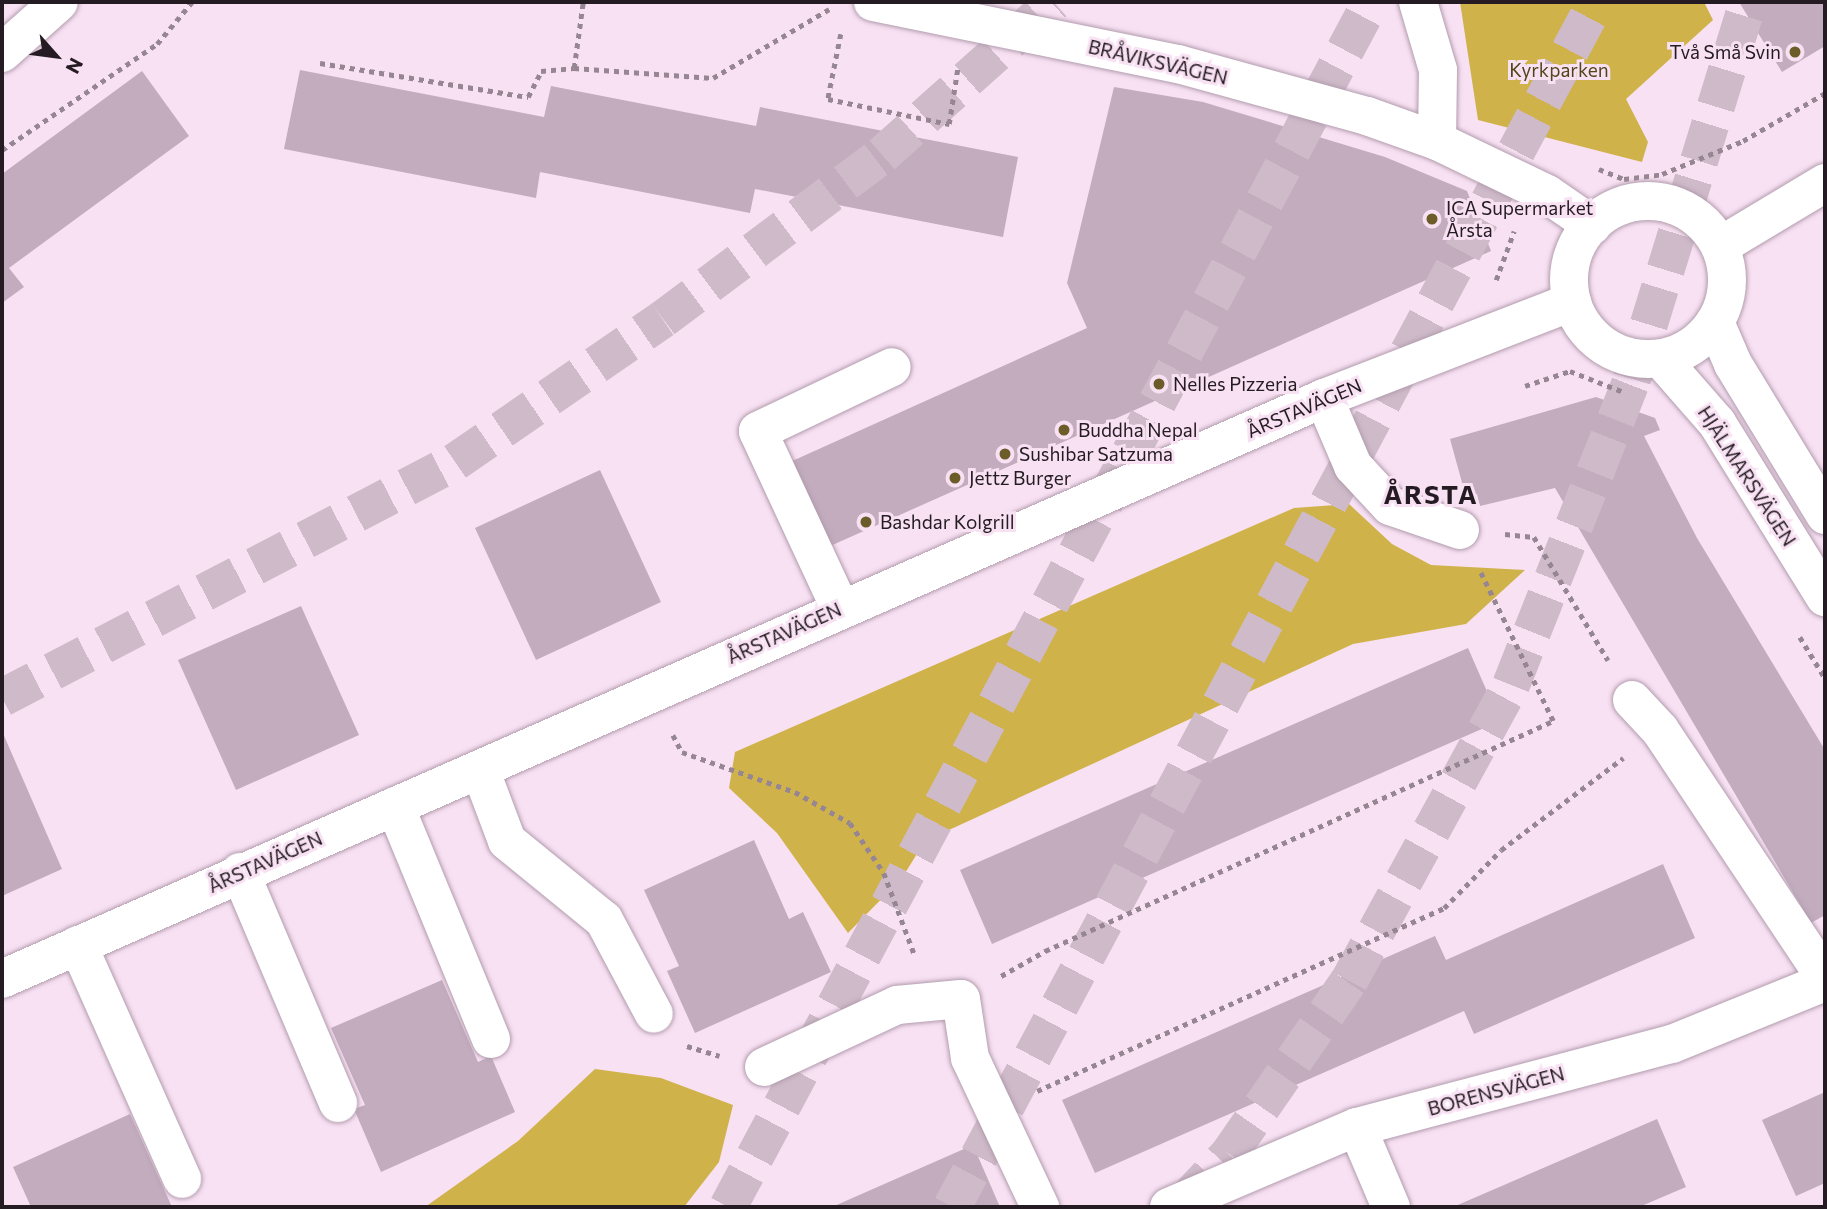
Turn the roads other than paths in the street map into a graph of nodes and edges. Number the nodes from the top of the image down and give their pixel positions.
1 (59, 2) edge
2 (873, 2) edge
3 (1418, 2) edge
4 (2, 53) edge
5 (1437, 141) junction
6 (1825, 183) edge
7 (1592, 225) junction
8 (1720, 246) junction
9 (1572, 302) junction
10 (1715, 322) junction
11 (1661, 359) junction
12 (892, 367) dead end
13 (1324, 398) junction
14 (1825, 515) edge
15 (1460, 530) road end
16 (1825, 597) edge
17 (840, 608) junction
18 (1632, 700) road end
19 (480, 769) junction
20 (395, 806) junction
21 (240, 872) junction
22 (78, 946) junction
23 (2, 979) edge
24 (1825, 980) edge
25 (654, 1014) road end
26 (491, 1039) dead end
27 (764, 1067) road end
28 (338, 1102) dead end
29 (1357, 1127) junction
30 (182, 1179) dead end
31 (1040, 1207) edge
32 (1169, 1207) edge
33 (1391, 1207) edge

1 - 4 street
2 - 5 street, BRÅVIKSVÄGEN
3 - 5 street
5 - 7 street, BRÅVIKSVÄGEN
6 - 8 street
7 - 8 street
7 - 9 street
8 - 10 street
9 - 11 street
9 - 13 street, ÅRSTAVÄGEN
10 - 11 street
10 - 14 street
11 - 16 street, HJÄLMARSVÄGEN
12 - 17 street
13 - 15 street
13 - 17 street, ÅRSTAVÄGEN
17 - 19 street, ÅRSTAVÄGEN
18 - 24 street
19 - 20 street, ÅRSTAVÄGEN
19 - 25 street
20 - 21 street, ÅRSTAVÄGEN
20 - 26 street
21 - 22 street, ÅRSTAVÄGEN
21 - 28 street
22 - 23 street, ÅRSTAVÄGEN
22 - 30 street
24 - 29 street, BORENSVÄGEN
27 - 31 street
29 - 32 street, BORENSVÄGEN
29 - 33 street

